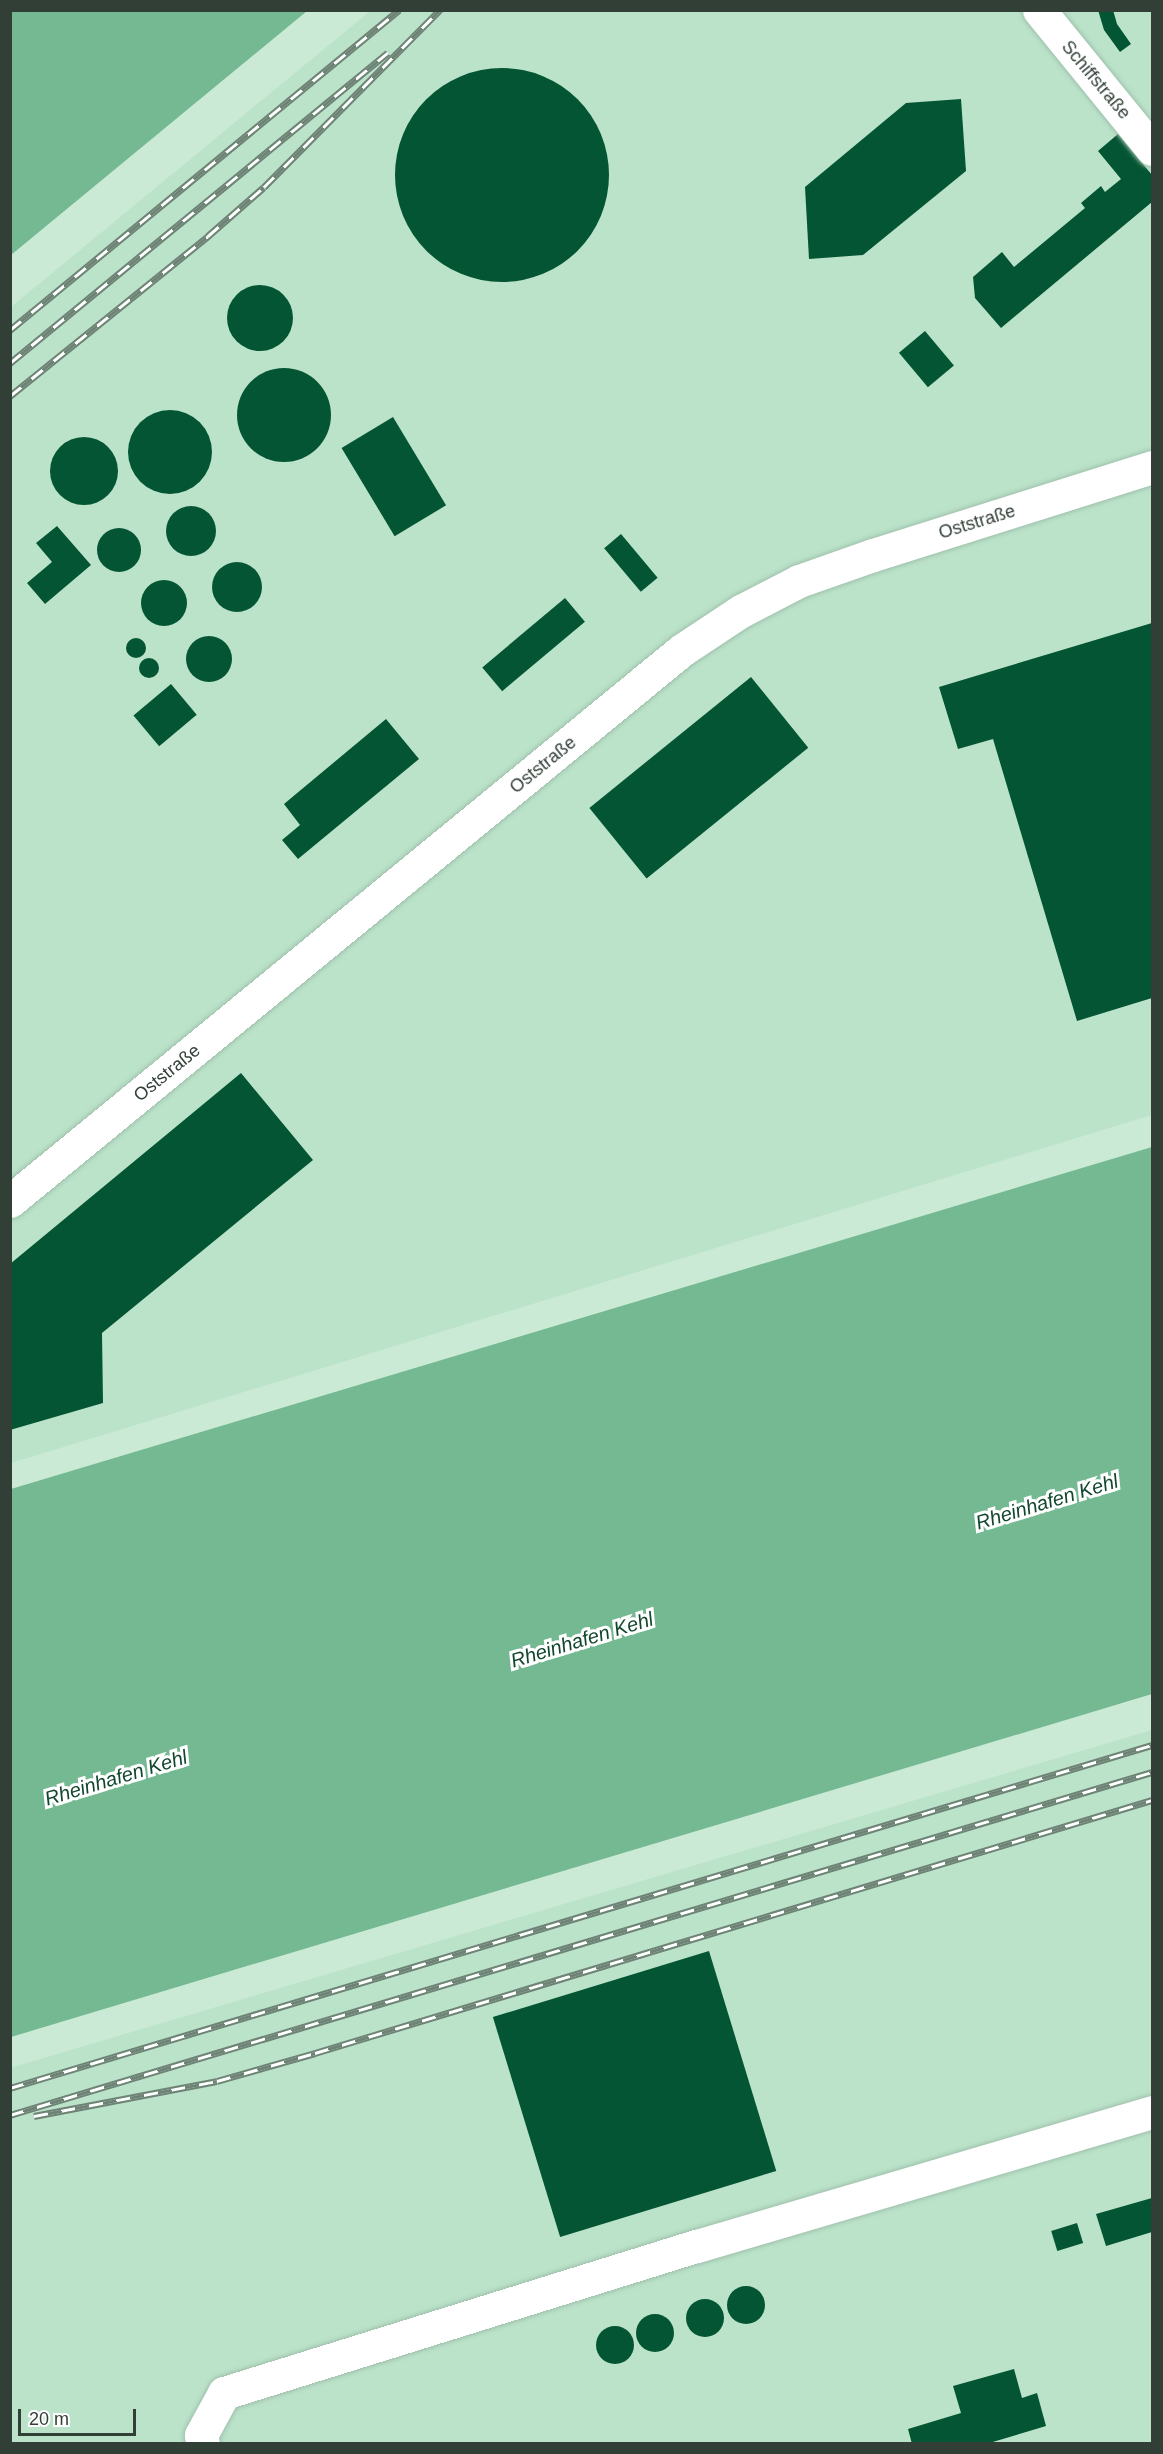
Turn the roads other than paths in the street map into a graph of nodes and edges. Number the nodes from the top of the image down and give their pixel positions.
1 (1038, 10) edge
2 (1152, 149) edge
3 (1152, 468) edge
4 (10, 1201) edge
5 (1152, 2112) edge
6 (203, 2444) edge

1 - 2 street, Schiffstraße
3 - 4 street, Oststraße
5 - 6 street

